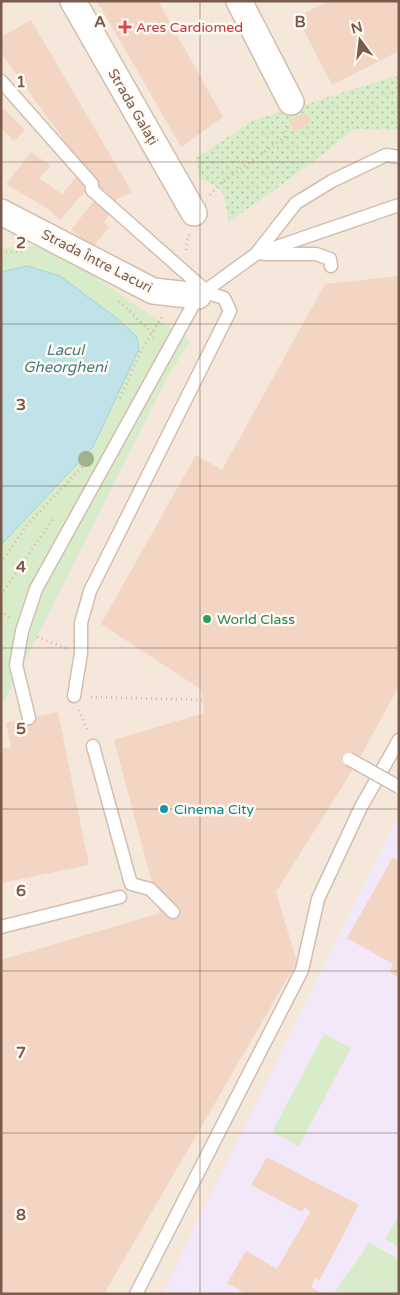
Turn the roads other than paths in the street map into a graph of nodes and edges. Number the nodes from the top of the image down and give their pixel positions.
1 (73, 1) edge
2 (239, 1) edge
3 (1, 81) edge
4 (291, 102) road end
5 (399, 157) edge
6 (399, 205) edge
7 (1, 212) edge
8 (194, 213) road end
9 (256, 254) junction
10 (331, 266) dead end
11 (202, 293) junction
12 (74, 696) road end
13 (29, 718) dead end
14 (399, 740) edge
15 (93, 746) road end
16 (349, 759) dead end
17 (399, 787) edge
18 (120, 898) dead end
19 (173, 912) dead end
20 (1, 927) edge
21 (136, 1294) edge

1 - 8 street, Strada Galați
2 - 4 street
3 - 11 lane
5 - 9 lane
6 - 9 lane
7 - 11 street, Strada Între Lacuri
9 - 10 lane
9 - 11 lane
11 - 12 lane
11 - 13 lane
14 - 21 lane
15 - 19 lane
16 - 17 lane, bridge
18 - 20 lane

